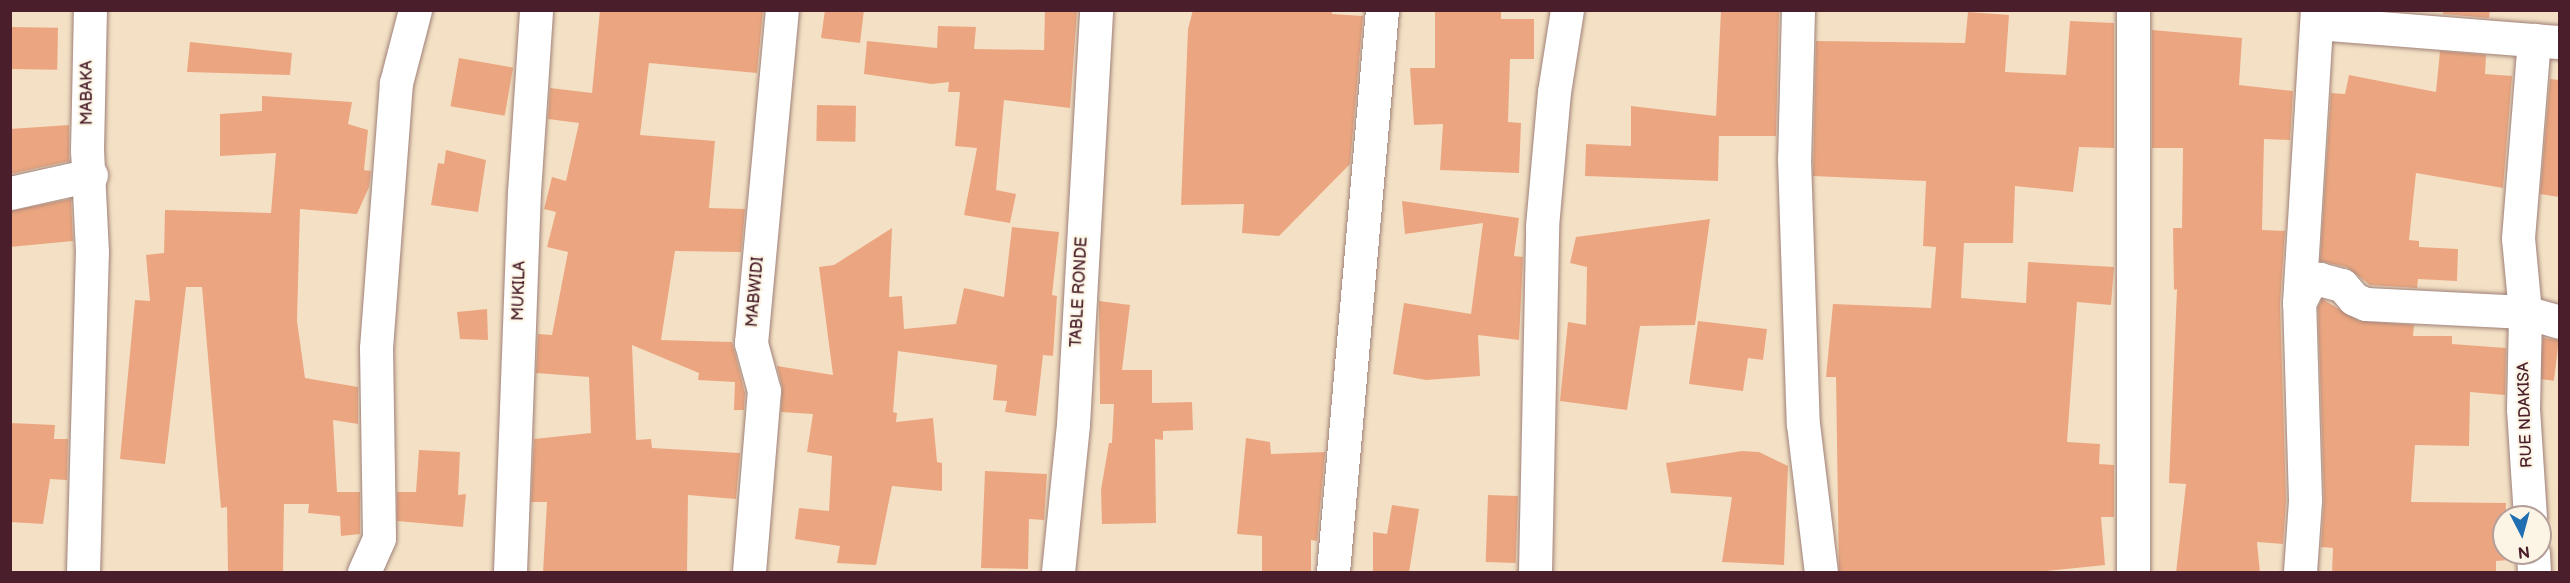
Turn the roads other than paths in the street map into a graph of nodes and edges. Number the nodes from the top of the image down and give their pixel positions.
1 (90, 10) edge
2 (415, 10) edge
3 (536, 10) edge
4 (782, 10) edge
5 (1096, 10) edge
6 (1382, 10) edge
7 (1567, 10) edge
8 (1798, 10) edge
9 (2133, 10) edge
10 (2317, 17) edge
11 (2546, 41) edge
12 (91, 175) junction
13 (10, 193) edge
14 (2299, 303) junction
15 (2525, 312) junction
16 (2559, 322) edge
17 (2529, 505) edge
18 (83, 573) edge
19 (364, 573) edge
20 (510, 573) edge
21 (749, 573) edge
22 (1058, 573) edge
23 (1333, 573) edge
24 (1535, 573) edge
25 (1821, 573) edge
26 (2133, 573) edge
27 (2300, 573) edge

1 - 12 street, MABAKA
2 - 19 street
3 - 20 street, MUKILA
4 - 21 street, MABWIDI
5 - 22 street, TABLE RONDE
6 - 23 street
7 - 24 street
8 - 25 street
9 - 26 street
10 - 11 street
10 - 14 street
11 - 15 street, RUE NDAKISA
12 - 13 street
12 - 18 street, MABAKA
14 - 15 street
14 - 27 street
15 - 16 street
15 - 17 street, RUE NDAKISA

